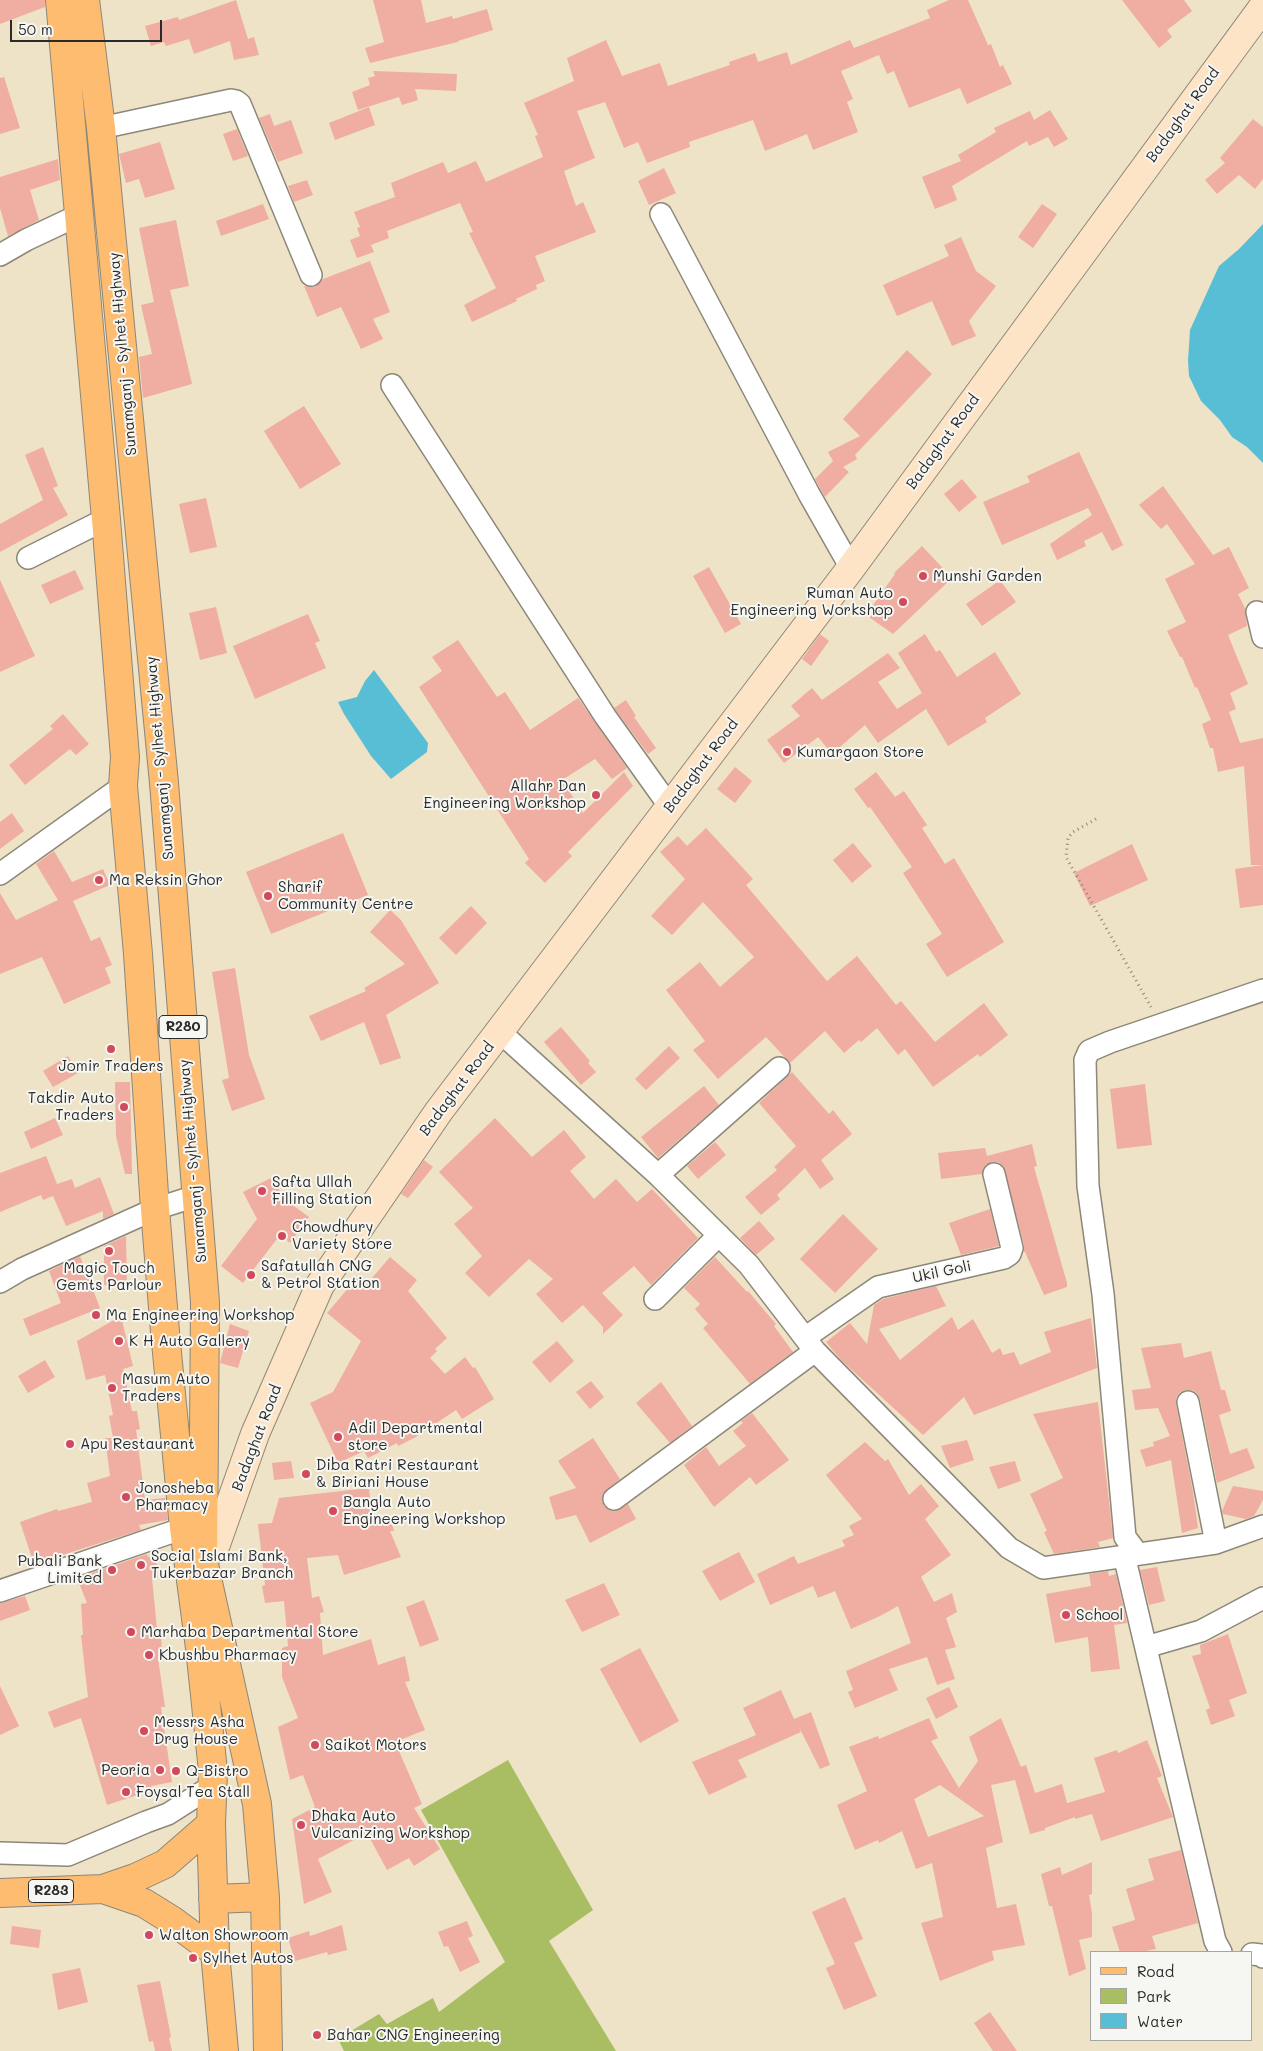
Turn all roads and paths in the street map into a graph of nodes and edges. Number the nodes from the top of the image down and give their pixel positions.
1 (60, 0) edge
2 (85, 0) edge
3 (1263, 7) edge
4 (101, 128) junction
5 (661, 214) dead end
6 (79, 215) junction
7 (0, 255) edge
8 (311, 275) dead end
9 (392, 385) dead end
10 (106, 519) junction
11 (28, 558) dead end
12 (851, 568) junction
13 (1257, 612) dead end
14 (1263, 637) edge
15 (123, 786) junction
16 (670, 807) junction
17 (1096, 819) dead end
18 (0, 874) edge
19 (177, 951) junction
20 (138, 954) junction
21 (1263, 990) edge
22 (1161, 1025) junction
23 (500, 1032) junction
24 (779, 1068) dead end
25 (994, 1174) dead end
26 (658, 1175) junction
27 (196, 1196) junction
28 (155, 1208) junction
29 (719, 1235) junction
30 (0, 1282) edge
31 (655, 1299) dead end
32 (204, 1302) junction
33 (163, 1305) junction
34 (811, 1344) junction
35 (1188, 1402) dead end
36 (614, 1499) dead end
37 (1263, 1526) edge
38 (184, 1528) junction
39 (1216, 1543) junction
40 (1131, 1554) junction
41 (196, 1564) junction
42 (0, 1591) edge
43 (1263, 1598) edge
44 (1146, 1647) junction
45 (212, 1786) junction
46 (211, 1824) junction
47 (0, 1853) edge
48 (103, 1889) junction
49 (0, 1893) edge
50 (265, 1898) junction
51 (213, 1899) junction
52 (1220, 1951) edge
53 (215, 1952) junction
54 (224, 2051) edge
55 (268, 2051) edge

1 - 6 main road, Sunamganj - Sylhet Highway / R280
2 - 4 main road, Sunamganj - Sylhet Highway / R280
3 - 12 main road, Badaghat Road
4 - 8 street
4 - 19 main road, Sunamganj - Sylhet Highway / R280
5 - 12 street
6 - 7 street
6 - 10 main road, Sunamganj - Sylhet Highway / R280
9 - 16 street
10 - 11 street
10 - 15 main road, Sunamganj - Sylhet Highway / R280
12 - 16 main road, Badaghat Road
13 - 14 street
15 - 18 street
15 - 20 main road, Sunamganj - Sylhet Highway / R280
16 - 23 main road, Badaghat Road
17 - 22 path
19 - 20 main road
19 - 27 main road, Sunamganj - Sylhet Highway / R280
20 - 28 main road, Sunamganj - Sylhet Highway / R280
21 - 22 street
22 - 40 street
23 - 26 street
23 - 41 main road, Badaghat Road
24 - 26 street
25 - 34 street, Ukil Goli
26 - 29 street
27 - 28 street
27 - 32 main road, Sunamganj - Sylhet Highway / R280
28 - 30 street
28 - 33 main road, Sunamganj - Sylhet Highway / R280
29 - 31 street
29 - 34 street
32 - 33 main road
32 - 41 main road, Sunamganj - Sylhet Highway / R280
33 - 38 main road, Sunamganj - Sylhet Highway / R280
34 - 36 street
34 - 40 street
35 - 39 street
37 - 39 street
38 - 41 main road, Sunamganj - Sylhet Highway / R280
38 - 42 street
39 - 40 street
40 - 44 street
41 - 45 main road, Sunamganj - Sylhet Highway / R280
41 - 50 main road, Sunamganj - Sylhet Highway / R280
43 - 44 street
44 - 52 street
45 - 46 main road, Sunamganj - Sylhet Highway / R280
45 - 47 street
46 - 48 main road
46 - 51 main road, Sunamganj - Sylhet Highway / R280
48 - 49 main road, R283
48 - 53 main road
50 - 51 main road
50 - 55 main road, Sunamganj - Sylhet Highway / R280
51 - 53 main road, Sunamganj - Sylhet Highway / R280
53 - 54 main road, Sunamganj - Sylhet Highway / R280

